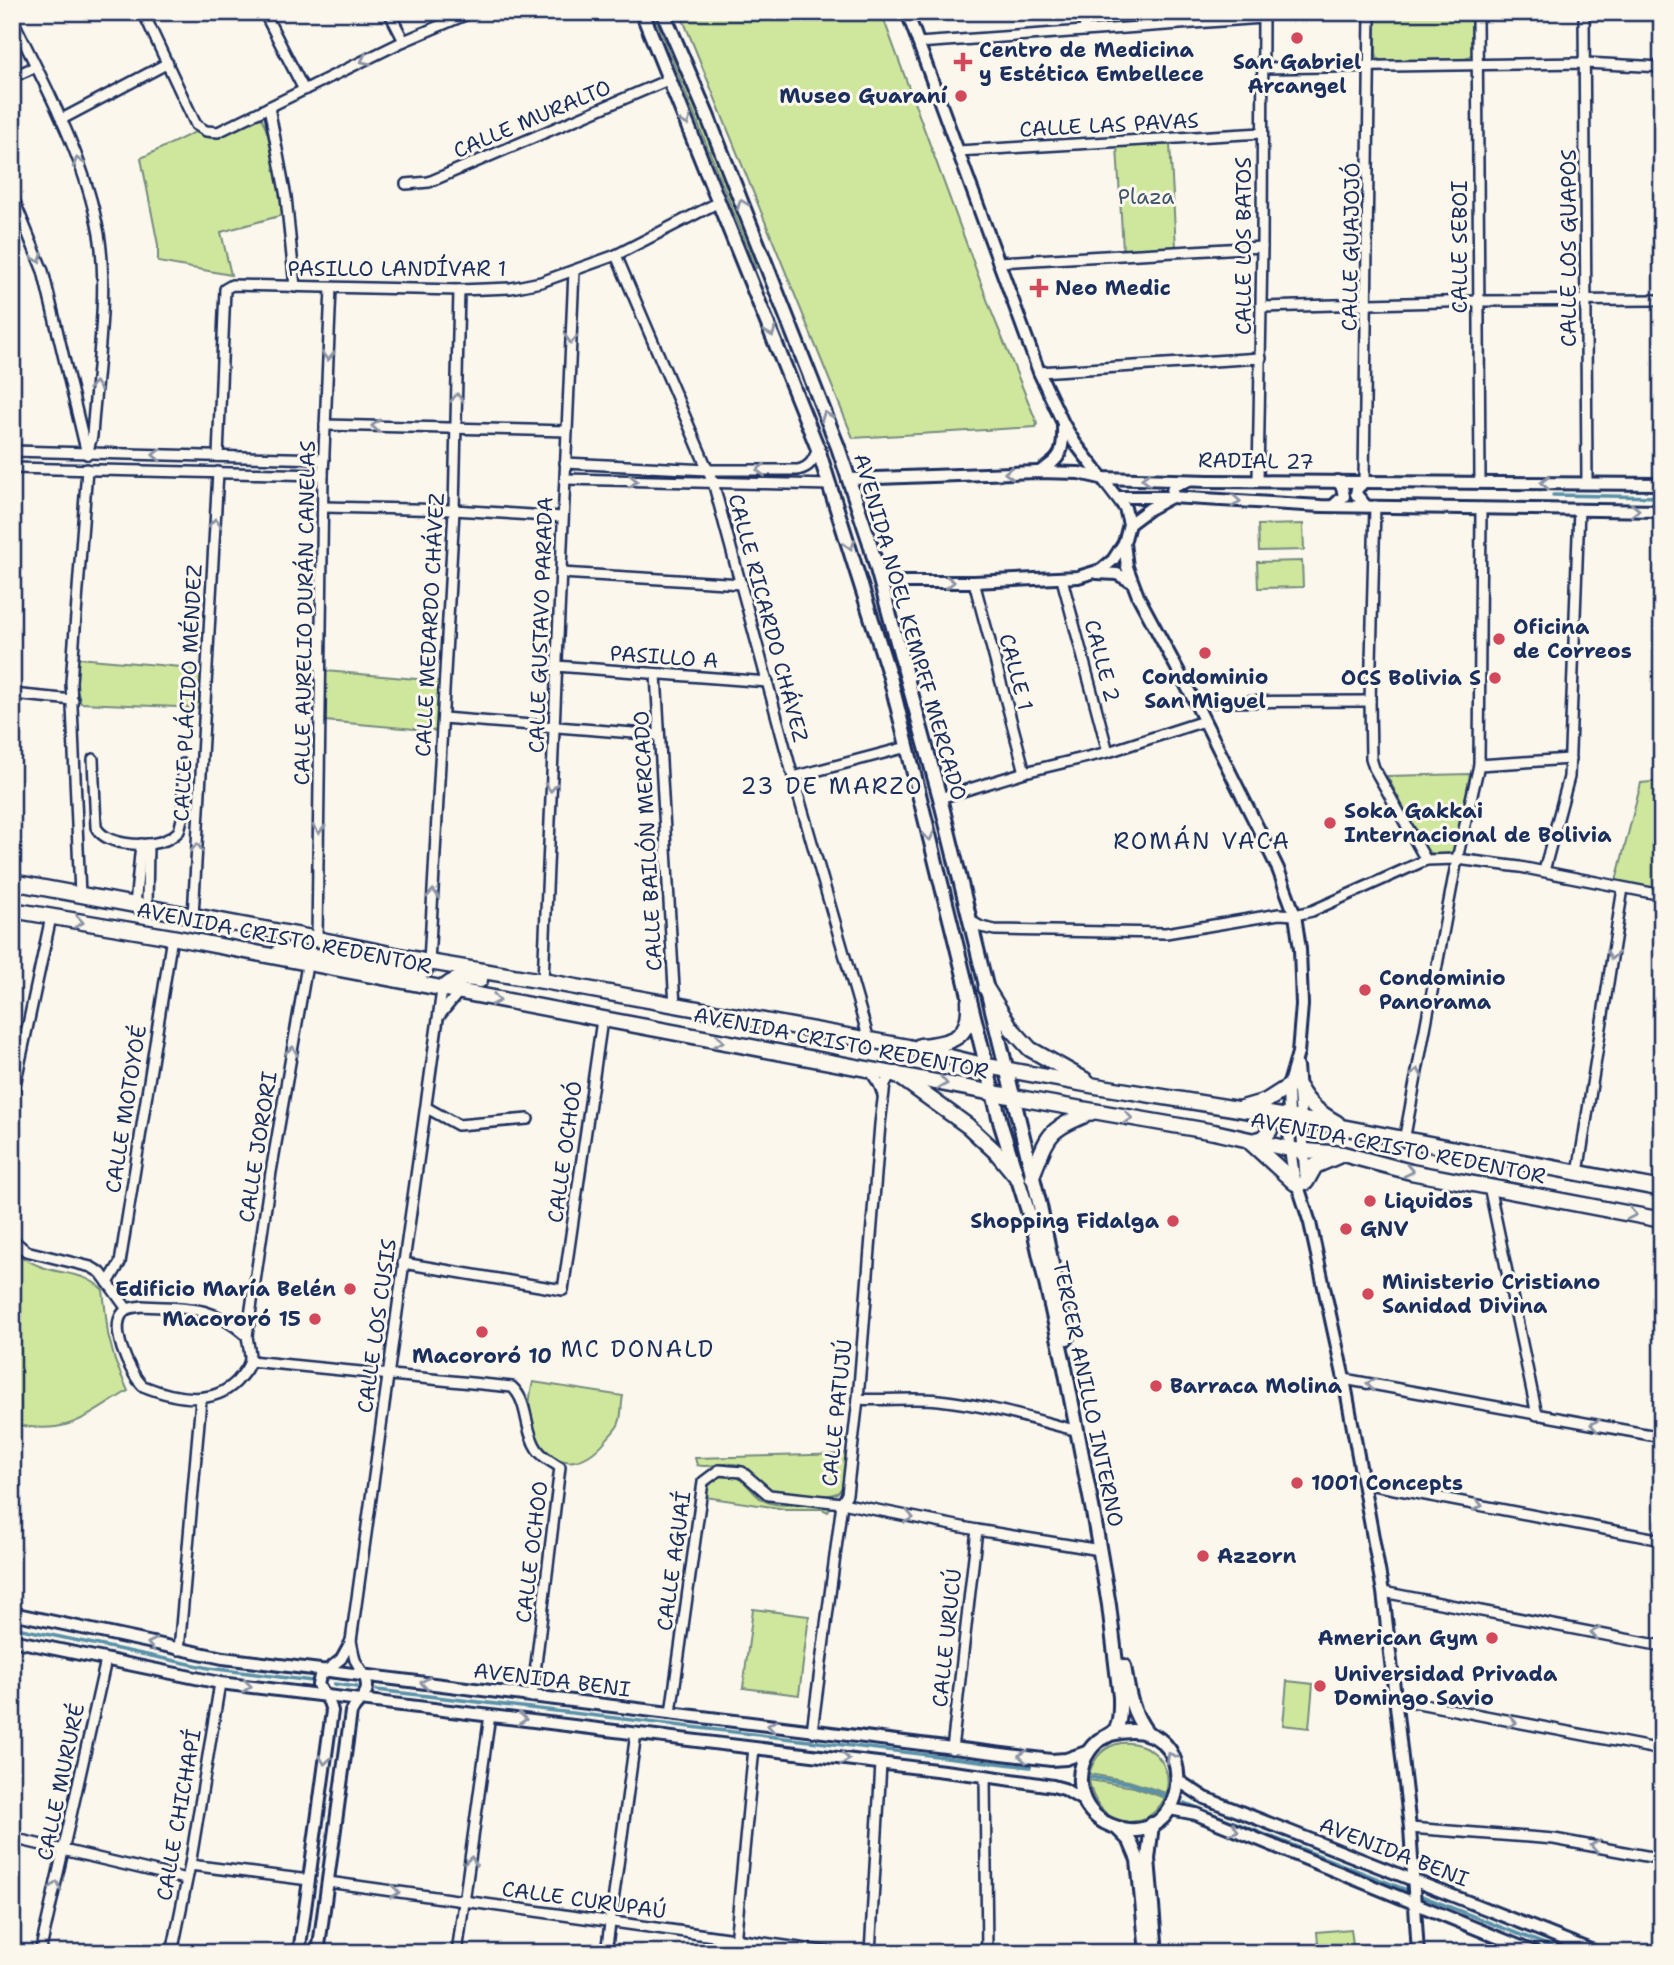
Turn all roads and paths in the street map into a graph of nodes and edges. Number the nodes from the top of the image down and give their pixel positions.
1 (143, 12) edge
2 (264, 12) edge
3 (389, 12) edge
4 (472, 12) edge
5 (642, 12) edge
6 (663, 12) edge
7 (907, 12) edge
8 (1084, 12) edge
9 (1370, 12) edge
10 (1477, 12) edge
11 (1584, 12) edge
12 (1263, 15) edge
13 (12, 18) edge
14 (1085, 31) junction
15 (404, 41) junction
16 (918, 43) junction
17 (168, 63) junction
18 (1585, 63) junction
19 (1371, 66) junction
20 (35, 67) junction
21 (1477, 67) junction
22 (1662, 67) edge
23 (1262, 68) junction
24 (12, 76) edge
25 (670, 79) junction
26 (304, 90) junction
27 (269, 107) junction
28 (62, 119) junction
29 (1262, 133) junction
30 (958, 151) junction
31 (406, 184) dead end
32 (12, 195) edge
33 (719, 202) junction
34 (1262, 247) junction
35 (616, 255) junction
36 (998, 262) junction
37 (574, 271) junction
38 (769, 272) junction
39 (751, 280) junction
40 (295, 288) junction
41 (331, 288) junction
42 (459, 290) junction
43 (1662, 300) edge
44 (1478, 301) junction
45 (1586, 301) junction
46 (1367, 306) junction
47 (1262, 307) junction
48 (1261, 358) junction
49 (1039, 372) junction
50 (1063, 423) junction
51 (325, 425) junction
52 (456, 429) junction
53 (567, 431) junction
54 (818, 449) junction
55 (12, 451) edge
56 (87, 454) junction
57 (218, 456) junction
58 (278, 458) junction
59 (324, 459) junction
60 (565, 463) junction
61 (12, 468) edge
62 (86, 469) junction
63 (708, 470) junction
64 (218, 472) junction
65 (1038, 472) junction
66 (278, 474) junction
67 (323, 475) junction
68 (1101, 478) junction
69 (565, 479) junction
70 (850, 480) junction
71 (1195, 480) junction
72 (1258, 480) junction
73 (1337, 481) junction
74 (713, 482) junction
75 (1364, 482) junction
76 (1480, 482) junction
77 (1587, 483) junction
78 (1662, 484) edge
79 (831, 485) junction
80 (1119, 498) junction
81 (1171, 498) junction
82 (1333, 506) junction
83 (1371, 506) junction
84 (323, 507) junction
85 (1481, 508) junction
86 (1579, 509) junction
87 (454, 510) junction
88 (1662, 511) edge
89 (563, 517) junction
90 (1129, 524) junction
91 (1124, 544) junction
92 (561, 573) junction
93 (1094, 573) junction
94 (1062, 579) junction
95 (882, 582) junction
96 (974, 582) junction
97 (1132, 582) junction
98 (742, 584) junction
99 (894, 628) junction
100 (876, 633) junction
101 (556, 666) junction
102 (656, 674) junction
103 (768, 682) junction
104 (12, 694) edge
105 (74, 700) junction
106 (1370, 701) junction
107 (1195, 702) junction
108 (443, 718) junction
109 (1204, 721) junction
110 (554, 727) junction
111 (659, 735) junction
112 (907, 747) junction
113 (1108, 752) junction
114 (93, 758) dead end
115 (1570, 759) junction
116 (183, 764) dead end
117 (1479, 765) junction
118 (1025, 772) junction
119 (793, 777) junction
120 (940, 798) junction
121 (144, 844) junction
122 (1457, 859) junction
123 (1426, 860) junction
124 (1544, 871) junction
125 (12, 882) edge
126 (1623, 888) junction
127 (80, 895) junction
128 (1662, 895) edge
129 (141, 906) junction
130 (12, 910) edge
131 (1295, 915) junction
132 (193, 916) junction
133 (51, 917) junction
134 (969, 920) junction
135 (995, 930) junction
136 (172, 937) junction
137 (317, 939) junction
138 (975, 948) junction
139 (230, 949) junction
140 (429, 962) junction
141 (307, 965) junction
142 (542, 981) junction
143 (986, 988) junction
144 (442, 990) junction
145 (458, 993) junction
146 (969, 1001) junction
147 (675, 1006) junction
148 (439, 1017) junction
149 (602, 1020) junction
150 (869, 1040) junction
151 (908, 1047) junction
152 (987, 1066) junction
153 (869, 1069) junction
154 (1007, 1070) junction
155 (893, 1073) junction
156 (1096, 1086) junction
157 (1293, 1087) junction
158 (994, 1093) junction
159 (883, 1097) junction
160 (1013, 1097) junction
161 (12, 1099) edge
162 (427, 1108) junction
163 (1238, 1109) junction
164 (1092, 1112) junction
165 (1254, 1112) junction
166 (1294, 1118) junction
167 (528, 1119) dead end
168 (1344, 1128) junction
169 (1251, 1141) junction
170 (1405, 1141) junction
171 (1297, 1150) junction
172 (1343, 1154) junction
173 (1578, 1173) junction
174 (1032, 1175) junction
175 (1016, 1176) junction
176 (1301, 1183) junction
177 (1489, 1186) junction
178 (1662, 1189) edge
179 (1662, 1220) edge
180 (12, 1239) edge
181 (403, 1263) junction
182 (108, 1283) junction
183 (127, 1310) junction
184 (247, 1336) junction
185 (250, 1361) junction
186 (388, 1374) junction
187 (1344, 1379) junction
188 (201, 1399) junction
189 (858, 1399) junction
190 (1537, 1415) junction
191 (1078, 1431) junction
192 (1662, 1437) edge
193 (1363, 1483) junction
194 (842, 1503) junction
195 (977, 1530) junction
196 (1662, 1540) edge
197 (1100, 1550) junction
198 (1383, 1592) junction
199 (12, 1613) edge
200 (12, 1640) edge
201 (351, 1641) junction
202 (1662, 1646) edge
203 (179, 1650) junction
204 (106, 1660) junction
205 (327, 1670) junction
206 (364, 1675) junction
207 (220, 1683) junction
208 (323, 1695) junction
209 (532, 1697) junction
210 (362, 1699) junction
211 (1397, 1699) junction
212 (671, 1713) junction
213 (490, 1715) junction
214 (330, 1722) junction
215 (349, 1724) junction
216 (812, 1731) junction
217 (636, 1733) junction
218 (1111, 1734) junction
219 (1148, 1734) junction
220 (754, 1748) junction
221 (952, 1749) junction
222 (1662, 1750) edge
223 (1089, 1751) junction
224 (881, 1764) junction
225 (985, 1776) junction
226 (1179, 1781) junction
227 (1084, 1801) junction
228 (1170, 1809) junction
229 (1152, 1825) junction
230 (1410, 1828) junction
231 (1118, 1829) junction
232 (12, 1838) edge
233 (64, 1850) junction
234 (1662, 1859) edge
235 (190, 1865) junction
236 (186, 1879) junction
237 (309, 1880) junction
238 (1414, 1881) junction
239 (328, 1882) junction
240 (466, 1902) junction
241 (1415, 1902) junction
242 (304, 1918) junction
243 (322, 1921) junction
244 (611, 1922) junction
245 (736, 1939) junction
246 (40, 1953) edge
247 (172, 1953) edge
248 (299, 1953) edge
249 (318, 1953) edge
250 (457, 1953) edge
251 (606, 1953) edge
252 (734, 1953) edge
253 (835, 1953) edge
254 (870, 1953) edge
255 (987, 1953) edge
256 (1147, 1953) edge
257 (1156, 1953) edge
258 (1418, 1953) edge
259 (1536, 1953) edge
260 (1598, 1953) edge

1 - 17 street
2 - 26 street
3 - 15 street
4 - 15 street
5 - 25 main road, AVENIDA NOEL KEMPFF MERCADO
38 -> 6 main road, AVENIDA NOEL KEMPFF MERCADO
7 - 16 street
8 - 14 street
9 - 19 street, CALLE GUAJOJÓ
10 - 21 street, CALLE SEBOI
11 - 18 street, CALLE LOS GUAPOS
12 - 14 street
12 - 23 street, CALLE LOS BATOS
13 - 20 street
14 - 16 street
15 -> 26 street
16 - 30 street
17 - 27 street
17 - 28 street
18 - 21 street
18 - 22 street
18 - 45 street, CALLE LOS GUAPOS
19 - 21 street
19 - 23 street
19 - 46 street, CALLE GUAJOJÓ
20 - 24 street
20 - 28 street
21 - 44 street, CALLE SEBOI
23 - 29 street, CALLE LOS BATOS
25 - 31 street, CALLE MURALTO
25 -> 33 main road, AVENIDA NOEL KEMPFF MERCADO
26 - 27 street
27 - 40 street
56 -> 28 street
29 - 30 street, CALLE LAS PAVAS
29 - 34 street, CALLE LOS BATOS
30 - 36 street
32 -> 56 street
33 - 35 street, PASILLO LANDÍVAR 1
33 - 39 main road, AVENIDA NOEL KEMPFF MERCADO
34 - 36 street
34 - 47 street, CALLE LOS BATOS
35 - 37 street, PASILLO LANDÍVAR 1
35 - 63 street, CALLE RICARDO CHÁVEZ
36 - 49 street
37 - 42 street, PASILLO LANDÍVAR 1
37 -> 53 street, CALLE GUSTAVO PARADA
38 - 39 main road
70 -> 38 main road, AVENIDA NOEL KEMPFF MERCADO
39 -> 54 main road, AVENIDA NOEL KEMPFF MERCADO
40 - 41 street, PASILLO LANDÍVAR 1
40 - 57 street, PASILLO LANDÍVAR 1
41 - 42 street, PASILLO LANDÍVAR 1
41 -> 51 street, CALLE AURELIO DURÁN CANELAS
52 -> 42 street, CALLE MEDARDO CHÁVEZ
43 - 45 street
44 - 45 street
44 - 46 street
44 - 76 street, CALLE SEBOI
45 - 77 street, CALLE LOS GUAPOS
46 - 47 street
46 - 75 street, CALLE GUAJOJÓ
47 - 48 street, CALLE LOS BATOS
48 - 49 street
48 - 72 street, CALLE LOS BATOS
49 - 50 street
50 - 65 street
50 - 68 street
52 -> 51 street
51 - 59 street, CALLE AURELIO DURÁN CANELAS
52 - 53 street
52 - 87 street, CALLE MEDARDO CHÁVEZ
53 - 60 street, CALLE GUSTAVO PARADA
54 -> 63 street
54 - 79 main road, AVENIDA NOEL KEMPFF MERCADO
55 - 56 street
57 -> 56 street
57 - 58 street
58 - 59 street
58 - 66 street
59 - 67 street, CALLE AURELIO DURÁN CANELAS
60 - 63 street
60 - 69 street, CALLE GUSTAVO PARADA
61 - 62 street
62 - 64 street
62 - 105 street
63 - 74 street, CALLE RICARDO CHÁVEZ
64 - 66 street
132 -> 64 street, CALLE PLÁCIDO MÉNDEZ
65 - 68 street, RADIAL 27
65 -> 70 street, RADIAL 27
66 - 67 street
67 - 84 street, CALLE AURELIO DURÁN CANELAS
71 -> 68 street, RADIAL 27
68 - 80 street
69 -> 74 street
69 - 89 street, CALLE GUSTAVO PARADA
70 - 95 main road, AVENIDA NOEL KEMPFF MERCADO
71 - 72 street, RADIAL 27
71 - 81 street
72 - 73 street, RADIAL 27
73 - 75 street, RADIAL 27
73 - 82 street
74 - 79 street
74 - 98 street, CALLE RICARDO CHÁVEZ
75 - 76 street, RADIAL 27
75 - 83 street
77 -> 76 street, RADIAL 27
77 - 78 street, RADIAL 27
79 -> 100 main road, AVENIDA NOEL KEMPFF MERCADO
80 - 81 street, RADIAL 27
80 - 90 street
81 -> 82 street, RADIAL 27
81 - 90 street
82 - 83 street, RADIAL 27
83 - 85 street, RADIAL 27
83 - 106 street
84 - 87 street
84 -> 137 street, CALLE AURELIO DURÁN CANELAS
85 - 86 street, RADIAL 27
85 - 117 street
86 -> 88 street, RADIAL 27
86 - 115 street
87 - 89 street
87 - 108 street, CALLE MEDARDO CHÁVEZ
89 - 92 street, CALLE GUSTAVO PARADA
90 - 91 street
91 - 93 street
91 - 97 street
92 - 98 street
92 - 101 street, CALLE GUSTAVO PARADA
93 - 94 street
93 - 97 street
94 - 96 street
94 - 113 street, CALLE 2
95 -> 96 street
95 - 99 main road, AVENIDA NOEL KEMPFF MERCADO
96 - 118 street, CALLE 1
97 - 107 street
98 - 103 street, CALLE RICARDO CHÁVEZ
99 - 100 main road
99 - 120 main road, AVENIDA NOEL KEMPFF MERCADO
100 - 112 main road, AVENIDA NOEL KEMPFF MERCADO
101 - 102 street, PASILLO A
101 - 110 street, CALLE GUSTAVO PARADA
102 - 103 street, PASILLO A
102 - 111 street, CALLE BAILÓN MERCADO
103 - 119 street, CALLE RICARDO CHÁVEZ
104 - 105 street
105 - 127 street
106 - 107 street
106 - 123 street
107 - 109 street
108 - 110 street
140 -> 108 street, CALLE MEDARDO CHÁVEZ
109 - 113 street
109 - 131 street
110 - 111 street
110 -> 142 street, CALLE GUSTAVO PARADA
111 - 147 street, CALLE BAILÓN MERCADO
112 - 119 street
112 -> 146 main road, AVENIDA NOEL KEMPFF MERCADO
113 - 118 street
114 - 121 street
115 - 117 street
115 - 124 street
116 - 121 street
117 - 122 street
118 - 120 street
119 - 150 street, CALLE RICARDO CHÁVEZ
120 - 134 main road, AVENIDA NOEL KEMPFF MERCADO
121 - 129 street
122 - 123 street
122 - 124 street
170 -> 122 street
123 - 131 street
124 - 126 street
125 - 127 main road, AVENIDA CRISTO REDENTOR
126 - 128 street
126 -> 173 street
127 - 129 main road, AVENIDA CRISTO REDENTOR
129 - 132 main road, AVENIDA CRISTO REDENTOR
130 - 133 main road, AVENIDA CRISTO REDENTOR
131 - 135 street
131 - 157 street
132 - 137 main road, AVENIDA CRISTO REDENTOR
133 -> 136 main road, AVENIDA CRISTO REDENTOR
133 - 161 street
134 - 135 street
134 - 138 main road, AVENIDA NOEL KEMPFF MERCADO
135 - 138 street
136 - 139 main road, AVENIDA CRISTO REDENTOR
136 - 182 street, CALLE MOTOYOÉ
137 - 140 main road, AVENIDA CRISTO REDENTOR
138 - 143 main road, AVENIDA NOEL KEMPFF MERCADO
139 - 140 main road
139 - 141 main road, AVENIDA CRISTO REDENTOR
140 - 142 main road, AVENIDA CRISTO REDENTOR
141 - 144 main road, AVENIDA CRISTO REDENTOR
184 -> 141 street, CALLE JORORI
142 - 147 main road, AVENIDA CRISTO REDENTOR
143 - 154 main road, AVENIDA NOEL KEMPFF MERCADO
143 - 156 main road
144 - 145 main road, AVENIDA CRISTO REDENTOR
144 - 147 main road
144 - 148 street, CALLE LOS CUSIS
145 - 148 street
145 -> 149 main road, AVENIDA CRISTO REDENTOR
146 - 151 main road
146 - 152 main road, AVENIDA NOEL KEMPFF MERCADO
147 - 150 main road, AVENIDA CRISTO REDENTOR
148 - 162 street, CALLE LOS CUSIS
149 -> 153 main road, AVENIDA CRISTO REDENTOR
149 - 181 street, CALLE OCHOÓ
150 - 151 main road, AVENIDA CRISTO REDENTOR
151 - 152 main road, AVENIDA CRISTO REDENTOR
152 - 154 main road, AVENIDA CRISTO REDENTOR
152 - 158 main road, TERCER ANILLO INTERNO
153 - 155 main road, AVENIDA CRISTO REDENTOR
153 - 159 street
154 - 156 main road, AVENIDA CRISTO REDENTOR
154 - 160 main road, TERCER ANILLO INTERNO
155 -> 158 main road, AVENIDA CRISTO REDENTOR
155 - 159 street, CALLE PATUJÚ
155 - 175 main road
156 - 163 main road, AVENIDA CRISTO REDENTOR
157 - 163 main road
157 - 166 street
157 - 168 main road
158 - 160 main road, AVENIDA CRISTO REDENTOR
158 - 175 main road, TERCER ANILLO INTERNO
159 - 189 street, CALLE PATUJÚ
160 - 164 main road, AVENIDA CRISTO REDENTOR
160 - 174 main road, TERCER ANILLO INTERNO
162 - 167 street
162 - 181 street, CALLE LOS CUSIS
163 - 165 main road, AVENIDA CRISTO REDENTOR
164 -> 169 main road, AVENIDA CRISTO REDENTOR
164 - 174 main road
165 - 166 main road, AVENIDA CRISTO REDENTOR
165 - 169 main road
166 - 168 main road, AVENIDA CRISTO REDENTOR
166 - 171 street
168 - 170 main road, AVENIDA CRISTO REDENTOR
168 - 172 main road
169 - 171 main road, AVENIDA CRISTO REDENTOR
169 - 176 main road
170 - 173 main road, AVENIDA CRISTO REDENTOR
171 - 172 main road, AVENIDA CRISTO REDENTOR
171 - 176 street
172 - 176 main road
172 -> 177 main road, AVENIDA CRISTO REDENTOR
173 - 178 main road, AVENIDA CRISTO REDENTOR
174 - 219 main road, TERCER ANILLO INTERNO
175 - 191 main road, TERCER ANILLO INTERNO
176 - 187 street
177 -> 179 main road, AVENIDA CRISTO REDENTOR
177 - 190 street
180 - 182 street
181 - 186 street, CALLE LOS CUSIS
182 - 183 street
183 - 184 street
183 - 188 street
184 - 185 street
185 - 186 street
185 - 188 street
186 - 201 street, CALLE LOS CUSIS
186 - 209 street, CALLE OCHOO
190 -> 187 street
187 - 193 street
188 - 203 street
189 - 191 street
189 - 194 street, CALLE PATUJÚ
192 -> 190 street
191 - 197 main road, TERCER ANILLO INTERNO
193 -> 196 street
193 - 198 street
194 -> 195 street, CALLE AGUAÍ
194 - 212 street, CALLE AGUAÍ
194 - 216 street, CALLE PATUJÚ
195 - 197 street, CALLE AGUAÍ
195 - 221 street, CALLE URUCÚ
197 - 218 main road, TERCER ANILLO INTERNO
202 -> 198 street
198 - 211 street
203 -> 199 street, AVENIDA BENI
200 - 204 street, AVENIDA BENI
201 - 205 street
201 - 206 street, CALLE LOS CUSIS
203 - 205 street, AVENIDA BENI
204 - 207 street, AVENIDA BENI
204 - 233 street, CALLE MURURÉ
205 - 206 street, AVENIDA BENI
205 - 208 street
209 -> 206 street, AVENIDA BENI
206 - 210 street
207 -> 208 street, AVENIDA BENI
207 - 235 street, CALLE CHICHAPÍ
208 - 210 street, AVENIDA BENI
208 - 214 street
209 - 212 street, AVENIDA BENI
210 - 213 street, AVENIDA BENI
210 - 215 street
211 -> 222 street
211 - 230 street
216 -> 212 street, AVENIDA BENI
213 -> 217 street, AVENIDA BENI
240 -> 213 street
214 - 215 street
214 -> 237 street
215 - 239 street
216 - 221 street, AVENIDA BENI
217 - 220 street, AVENIDA BENI
217 - 244 street
218 - 219 main road
218 - 223 main road
226 -> 219 main road
220 -> 224 street, AVENIDA BENI
220 - 245 street
223 -> 221 street, AVENIDA BENI
223 - 227 main road
224 - 225 street, AVENIDA BENI
224 - 254 street
225 - 227 street, AVENIDA BENI
225 - 255 street
226 - 228 main road
226 - 238 street, AVENIDA BENI
227 - 231 main road
228 - 229 main road
228 -> 241 street, AVENIDA BENI
229 - 231 main road
229 - 257 main road
234 -> 230 street
230 - 238 street
231 - 256 main road
232 - 233 street
233 - 236 street
246 -> 233 street, CALLE MURURÉ
235 - 236 street, CALLE CHICHAPÍ
235 - 237 street
236 - 247 street, CALLE CHICHAPÍ
237 - 242 street
238 - 241 street
238 - 260 street, AVENIDA BENI
239 -> 240 street, CALLE CURUPAÚ
239 - 243 street
240 - 244 street, CALLE CURUPAÚ
240 - 250 street
241 - 258 street
241 - 259 street, AVENIDA BENI
242 - 243 street
242 - 248 street
243 - 249 street
244 - 245 street, CALLE CURUPAÚ
244 - 251 street
245 - 252 street
245 - 253 street, CALLE CURUPAÚ

